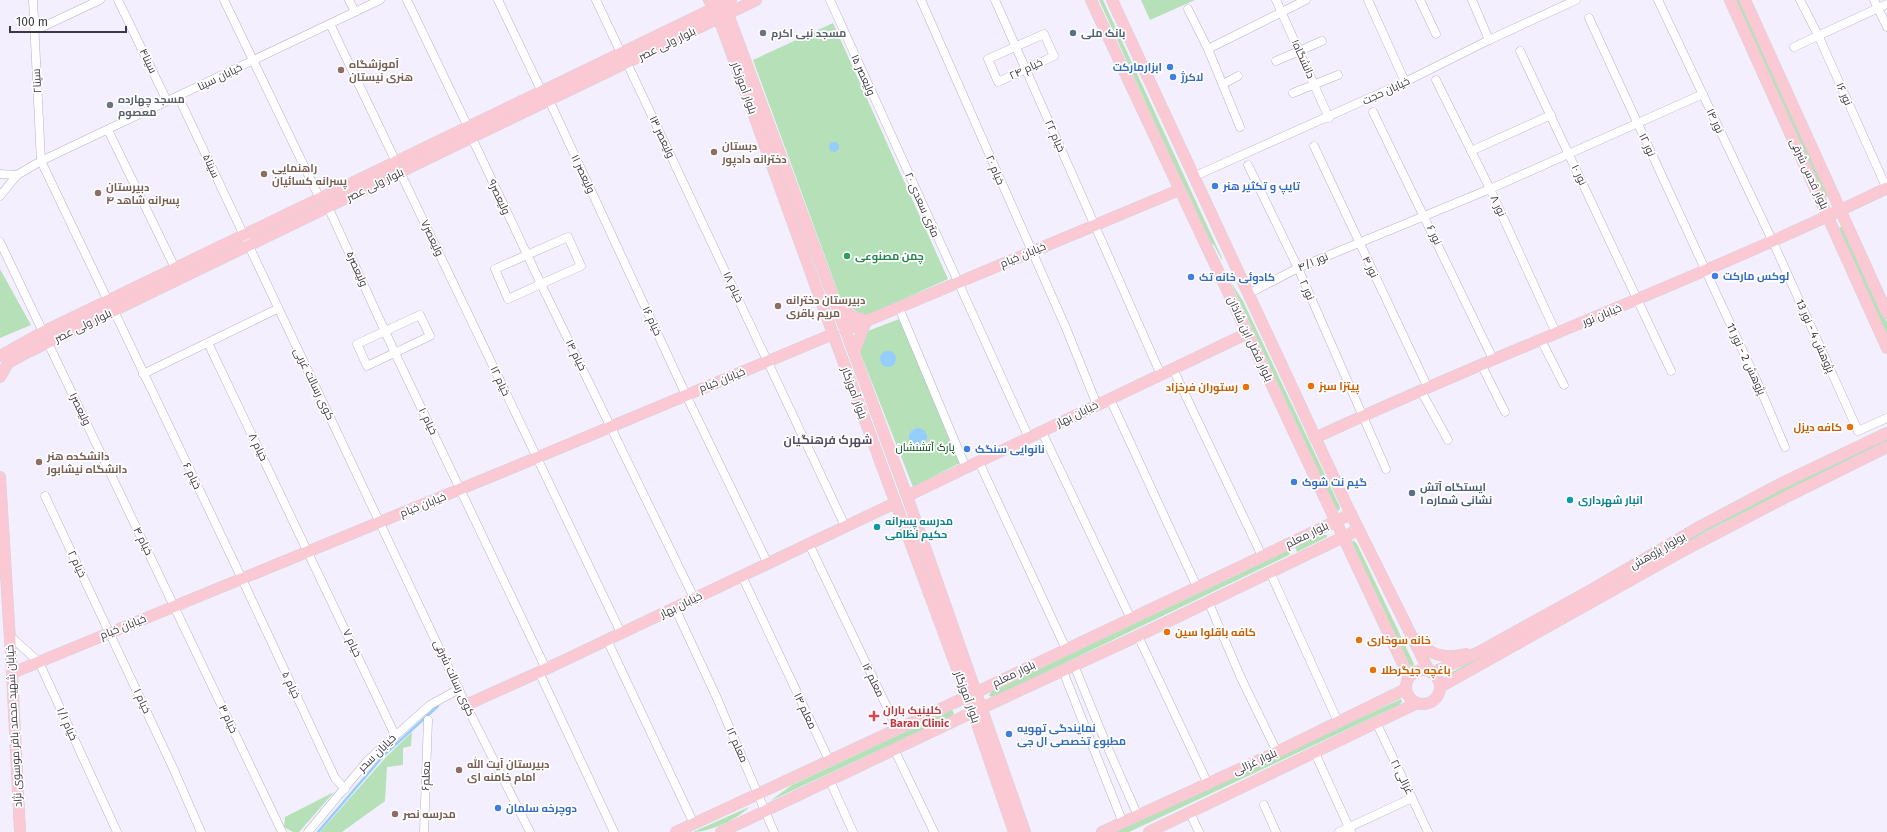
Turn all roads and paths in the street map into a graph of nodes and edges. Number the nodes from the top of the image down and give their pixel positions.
1 (33, 0) edge
2 (100, 0) edge
3 (118, 0) edge
4 (349, 0) edge
5 (380, 0) edge
6 (407, 0) edge
7 (498, 0) edge
8 (596, 0) edge
9 (756, 0) edge
10 (830, 0) edge
11 (920, 0) edge
12 (995, 0) edge
13 (1091, 0) edge
14 (1112, 0) edge
15 (1276, 0) edge
16 (1306, 0) edge
17 (1368, 0) edge
18 (1420, 0) edge
19 (1472, 0) edge
20 (1576, 0) edge
21 (1658, 0) edge
22 (1730, 0) edge
23 (1745, 0) edge
24 (1800, 0) edge
25 (1874, 0) edge
26 (226, 3) edge
27 (1887, 4) edge
28 (721, 6) edge
29 (1878, 8) junction
30 (1188, 9) dead end
31 (355, 12) junction
32 (1282, 12) junction
33 (1589, 18) dead end
34 (330, 24) junction
35 (1887, 27) edge
36 (34, 31) junction
37 (1436, 34) dead end
38 (1818, 35) junction
39 (1489, 40) junction
40 (1322, 41) dead end
41 (1015, 47) junction
42 (1794, 47) dead end
43 (1208, 50) junction
44 (1300, 51) junction
45 (1520, 51) dead end
46 (624, 58) junction
47 (253, 60) junction
48 (1276, 61) dead end
49 (1025, 69) junction
50 (1338, 75) dead end
51 (1238, 76) dead end
52 (1436, 80) dead end
53 (577, 81) junction
54 (1405, 82) junction
55 (1223, 84) junction
56 (1314, 84) junction
57 (542, 92) junction
58 (1293, 93) dead end
59 (1703, 94) junction
60 (178, 96) junction
61 (549, 100) junction
62 (167, 101) junction
63 (1373, 112) dead end
64 (1551, 115) junction
65 (1329, 118) junction
66 (1637, 123) junction
67 (1240, 127) dead end
68 (887, 128) joint
69 (108, 130) junction
70 (470, 132) junction
71 (1314, 146) dead end
72 (437, 148) junction
73 (1471, 151) junction
74 (1569, 153) junction
75 (41, 162) junction
76 (396, 162) junction
77 (1248, 165) dead end
78 (786, 169) junction
79 (400, 172) junction
80 (0, 174) edge
81 (775, 174) junction
82 (17, 175) junction
83 (1193, 178) junction
84 (1887, 188) edge
85 (1490, 189) junction
86 (1179, 190) junction
87 (0, 196) edge
88 (320, 198) junction
89 (328, 207) junction
90 (1840, 210) junction
91 (697, 212) joint
92 (1425, 215) junction
93 (1828, 215) junction
94 (1094, 225) junction
95 (246, 240) junction
96 (0, 242) edge
97 (1773, 242) junction
98 (1358, 243) junction
99 (618, 248) joint
100 (1031, 252) junction
101 (527, 255) junction
102 (1232, 262) junction
103 (175, 268) junction
104 (1298, 268) junction
105 (1218, 270) junction
106 (1706, 272) junction
107 (957, 283) junction
108 (541, 284) junction
109 (1248, 294) junction
110 (1638, 300) junction
111 (108, 301) junction
112 (463, 304) joint
113 (837, 306) junction
114 (898, 308) junction
115 (278, 309) junction
116 (114, 311) junction
117 (1887, 312) edge
118 (866, 321) junction
119 (846, 330) junction
120 (385, 331) junction
121 (43, 332) junction
122 (1248, 333) junction
123 (1556, 333) junction
124 (833, 334) junction
125 (1541, 340) junction
126 (48, 343) junction
127 (208, 343) junction
128 (1887, 348) edge
129 (854, 352) junction
130 (395, 353) junction
131 (0, 356) edge
132 (1493, 359) junction
133 (768, 361) junction
134 (1481, 364) junction
135 (1173, 369) junction
136 (1671, 371) dead end
137 (143, 374) junction
138 (1161, 375) junction
139 (0, 377) edge
140 (1564, 385) dead end
141 (1424, 389) junction
142 (686, 395) junction
143 (1110, 399) junction
144 (1098, 405) junction
145 (1505, 412) dead end
146 (877, 416) junction
147 (1362, 416) junction
148 (1887, 418) edge
149 (864, 420) junction
150 (612, 426) junction
151 (1042, 432) junction
152 (1887, 433) edge
153 (1029, 438) junction
154 (1315, 438) junction
155 (1448, 440) dead end
156 (1785, 447) dead end
157 (1887, 447) edge
158 (536, 458) junction
159 (979, 462) junction
160 (966, 468) junction
161 (1386, 469) dead end
162 (112, 475) joint
163 (0, 477) edge
164 (461, 489) junction
165 (45, 496) dead end
166 (907, 496) junction
167 (895, 504) junction
168 (1351, 514) junction
169 (1335, 521) junction
170 (381, 522) junction
171 (845, 526) junction
172 (1358, 530) junction
173 (1343, 537) junction
174 (1289, 543) junction
175 (809, 544) junction
176 (309, 552) junction
177 (1262, 556) junction
178 (1296, 560) junction
179 (768, 564) junction
180 (1270, 572) junction
181 (742, 576) junction
182 (242, 579) junction
183 (1197, 587) junction
184 (694, 598) junction
185 (1208, 602) junction
186 (174, 606) junction
187 (675, 608) junction
188 (1131, 619) junction
189 (1407, 630) junction
190 (110, 633) junction
191 (621, 633) junction
192 (10, 636) junction
193 (1138, 636) junction
194 (607, 640) junction
195 (1066, 649) junction
196 (1478, 652) junction
197 (39, 662) junction
198 (1074, 666) junction
199 (543, 671) junction
200 (1063, 671) junction
201 (1430, 672) junction
202 (12, 673) junction
203 (1409, 677) junction
204 (1440, 687) junction
205 (459, 689) junction
206 (1406, 689) junction
207 (972, 694) junction
208 (1417, 703) junction
209 (466, 705) junction
210 (978, 710) junction
211 (428, 720) dead end
212 (1338, 722) junction
213 (1376, 722) junction
214 (896, 728) junction
215 (395, 735) junction
216 (894, 749) junction
217 (1277, 752) junction
218 (1315, 753) junction
219 (829, 760) junction
220 (830, 781) junction
221 (1208, 784) junction
222 (345, 789) junction
223 (759, 793) junction
224 (1412, 798) junction
225 (1264, 805) dead end
226 (764, 811) junction
227 (1190, 813) junction
228 (1138, 816) junction
229 (1123, 823) junction
230 (694, 824) junction
231 (1350, 830) edge
232 (20, 832) edge
233 (117, 832) edge
234 (201, 832) edge
235 (282, 832) edge
236 (308, 832) edge
237 (424, 832) edge
238 (530, 832) edge
239 (614, 832) edge
240 (676, 832) edge
241 (721, 832) edge
242 (774, 832) edge
243 (854, 832) edge
244 (934, 832) edge
245 (1014, 832) edge
246 (1025, 832) edge
247 (1102, 832) edge
248 (1149, 832) edge
249 (1199, 832) edge
250 (1276, 832) edge
251 (1339, 832) edge
252 (1428, 832) edge

1 - 36 street, سینا۲
2 - 36 street
3 - 62 street, سینا۴
4 - 31 street
5 - 31 street, خیابان سینا
6 - 70 street, ولیعصر۹
7 - 57 street
8 - 46 street, ولیعصر ۱۳
9 - 28 main road, بلوار ولی عصر
10 - 68 street, ولیعصر ۱۵
11 - 100 street, خیام ۲۰
12 - 41 street, خیام ۲۲
13 - 86 main road, بلوار فضل ابن شاذان
14 - 83 main road, بلوار فضل ابن شاذان
15 - 32 street, دانشگاه۱
16 - 32 street
17 - 54 street
18 - 37 street
19 - 39 street
20 - 39 street, خیابان حجت
21 - 59 street, نور ۱۴
22 - 93 main road, بلوار قدس شرقی
23 - 90 main road, بلوار قدس شرقی
24 - 38 street, نور ۱۶
25 - 29 street
26 - 47 street
27 - 29 street
28 - 46 main road, بلوار ولی عصر
28 - 78 main road, بلوار آموزگار
28 - 81 main road, بلوار آموزگار
29 - 35 street
29 - 38 street
30 - 43 street
31 - 34 street, خیابان سینا
32 - 43 street
32 - 44 street, دانشگاه۱
33 - 66 street, نور ۱۲
34 - 47 street, خیابان سینا
34 - 76 street
36 - 75 street, سینا۲
38 - 42 street
38 - 84 street, نور ۱۶
39 - 54 street, خیابان حجت
40 - 44 street
41 - 49 street, خیام ۲۲
41 - 49 street, خیام ۲۴
41 - 49 street, خیام ۲۴
43 - 55 street
44 - 48 street
44 - 56 street, دانشگاه۱
45 - 64 street, نور ۱۰
46 - 53 main road, بلوار ولی عصر
46 - 91 street, ولیعصر ۱۳
47 - 60 street, خیابان سینا
47 - 88 street
49 - 94 street, خیام ۲۲
50 - 56 street
51 - 55 street
52 - 73 street, نور ۸
53 - 57 main road, بلوار ولی عصر
53 - 61 main road, بلوار ولی عصر
54 - 65 street, خیابان حجت
55 - 67 street
56 - 58 street
56 - 65 street, دانشگاه۱
57 - 70 main road, بلوار ولی عصر
59 - 66 street, نور ۴/۱
59 - 97 street, نور ۱۴
60 - 62 street, خیابان سینا
60 - 95 street, سینا۵
61 - 70 main road, بلوار ولی عصر
61 - 99 street, ولیعصر ۱۱
62 - 69 street, خیابان سینا
63 - 92 street, نور ۶
64 - 73 street
64 - 74 street, نور ۱۰
65 - 83 street, خیابان حجت
66 - 74 street, نور ۴/۱
66 - 106 street, نور ۱۲
68 - 107 street, ۲۰ متری سعدی
69 - 75 street, خیابان سینا
69 - 103 street
70 - 72 main road, بلوار ولی عصر
70 - 101 street, ولیعصر۹
71 - 98 street, نور ۴
72 - 76 main road, بلوار ولی عصر
72 - 79 main road, بلوار ولی عصر
73 - 85 street, نور ۸
74 - 85 street, نور ۴/۱
74 - 110 street, نور ۱۰
75 - 82 street, خیابان سینا
75 - 111 street
76 - 88 main road, بلوار ولی عصر
77 - 104 street, نور ۲
78 - 81 main road
78 - 113 main road, بلوار آموزگار
79 - 89 main road, بلوار ولی عصر
79 - 112 street, ولیعصر۷
80 - 82 street
81 - 124 main road, بلوار آموزگار
82 - 87 street
83 - 102 main road, بلوار فضل ابن شاذان
84 - 90 main road, خیابان نور
85 - 92 street, نور ۴/۱
85 - 123 street, نور ۸
86 - 94 main road, خیابان خیام
86 - 105 main road, بلوار فضل ابن شاذان
88 - 95 main road, بلوار ولی عصر
89 - 95 main road, بلوار ولی عصر
89 - 120 street, ولیعصر۵
90 - 93 main road, خیابان نور
90 - 117 main road, بلوار قدس شرقی
91 - 133 street, خیام ۱۸
92 - 98 street, نور ۴/۱
92 - 132 street, نور ۶
93 - 97 main road, خیابان نور
93 - 128 main road, بلوار قدس شرقی
94 - 100 main road, خیابان خیام
94 - 138 street, خیام ۲۲
95 - 103 main road, بلوار ولی عصر
95 - 115 street, کوی رسالت غربی
95 - 116 main road, بلوار ولی عصر
96 - 121 street
97 - 106 main road, خیابان نور
97 - 148 street, پژوهش 4 - نور 13
98 - 104 street, نور ۴/۱
98 - 141 street, نور ۴
99 - 142 street, خیام ۱۶
100 - 107 main road, خیابان خیام
100 - 144 street, خیام ۲۰
101 - 108 street, خیام ۱۴
101 - 108 street
101 - 108 street
102 - 105 main road
102 - 109 main road, بلوار فضل ابن شاذان
103 - 111 main road, بلوار ولی عصر
104 - 109 street, نور ۴/۱
104 - 147 street, نور ۲
105 - 122 main road, بلوار فضل ابن شاذان
106 - 110 main road, خیابان نور
106 - 156 street, پژوهش 2 - نور 11
107 - 114 main road, خیابان خیام
107 - 153 street, ۲۰ متری سعدی
108 - 150 street, خیام ۱۴
109 - 154 main road, بلوار فضل ابن شاذان
110 - 123 main road, خیابان نور
110 - 136 street, نور ۱۰
111 - 121 main road, بلوار ولی عصر
112 - 158 street, خیام ۱۲
113 - 118 main road
113 - 119 main road, بلوار آموزگار
114 - 118 main road, خیابان خیام
114 - 160 street
115 - 127 street
115 - 170 street, کوی رسالت غربی
116 - 126 main road, بلوار ولی عصر
116 - 137 street, خیام ۶
118 - 119 main road, خیابان خیام
118 - 129 main road
119 - 129 main road, بلوار آموزگار
120 - 130 street, خیام ۱۰
120 - 130 street
120 - 130 street
121 - 126 main road
121 - 131 main road, بلوار ولی عصر
122 - 135 main road, خیابان بهار
122 - 169 main road, بلوار فضل ابن شاذان
123 - 125 main road, خیابان نور
124 - 133 main road, خیابان خیام
124 - 149 main road, بلوار آموزگار
125 - 132 main road, خیابان نور
125 - 140 street
126 - 139 main road, بلوار ولی عصر
126 - 162 street, ولیعصر۱
127 - 137 street
127 - 176 street, خیام ۸
129 - 146 main road, بلوار آموزگار
130 - 164 street, خیام ۱۰
132 - 134 main road, خیابان نور
133 - 142 main road, خیابان خیام
133 - 171 street, خیام ۱۸
134 - 141 main road, خیابان نور
134 - 145 street
135 - 138 main road, خیابان بهار
135 - 177 street
137 - 182 street, خیام ۶
138 - 143 main road, خیابان بهار
141 - 147 main road, خیابان نور
141 - 155 street, نور ۴
142 - 150 main road, خیابان خیام
142 - 179 street, خیام ۱۶
143 - 144 main road, خیابان بهار
143 - 183 street
144 - 151 main road, خیابان بهار
146 - 149 main road
146 - 166 main road, بلوار آموزگار
147 - 154 main road, خیابان نور
147 - 161 street, نور ۲
149 - 167 main road, بلوار آموزگار
150 - 158 main road, خیابان خیام
150 - 184 street, خیام ۱۴
151 - 153 main road, خیابان بهار
151 - 188 street
152 - 196 main road, بولوار پژوهش
153 - 159 main road, خیابان بهار
154 - 168 main road, بلوار فضل ابن شاذان
157 - 204 main road, بولوار پژوهش
158 - 164 main road, خیابان خیام
158 - 191 street, خیام ۱۲
159 - 160 main road, خیابان بهار
159 - 195 street
160 - 166 main road, خیابان بهار
162 - 186 street, خیام ۴
163 - 192 main road, خیابان شهید محمد باقر موسوی نژاد
164 - 170 main road, خیابان خیام
164 - 199 street, خیام ۱۰
165 - 190 street, خیام ۲
166 - 207 main road, بلوار آموزگار
167 - 171 main road, خیابان بهار
167 - 207 main road, بلوار آموزگار
168 - 169 main road, بلوار معلم
168 - 172 main road, بلوار فضل ابن شاذان
169 - 173 main road, بلوار فضل ابن شاذان
169 - 174 main road, بلوار معلم
170 - 176 main road, خیابان خیام
170 - 205 street, کوی رسالت شرقی
171 - 175 main road, خیابان بهار
172 - 173 main road, بلوار معلم
172 - 189 main road, بلوار فضل ابن شاذان
173 - 178 main road, بلوار معلم
173 - 203 main road, بلوار فضل ابن شاذان
174 - 177 main road, بلوار معلم
174 - 178 main road
175 - 179 main road, خیابان بهار
175 - 214 street, معلم ۱۶
176 - 182 main road, خیابان خیام
176 - 215 street, خیام ۷
177 - 183 main road, بلوار معلم
178 - 180 main road, بلوار معلم
179 - 181 main road, خیابان بهار
180 - 185 main road, بلوار معلم
180 - 212 street
181 - 184 main road, خیابان بهار
181 - 219 street, معلم ۱۴
182 - 186 main road, خیابان خیام
182 - 222 street, خیام ۵
183 - 188 main road, بلوار معلم
184 - 187 main road, خیابان بهار
185 - 193 main road, بلوار معلم
185 - 217 street
186 - 190 main road, خیابان خیام
186 - 235 street, خیام ۳
187 - 191 main road, خیابان بهار
187 - 223 street, معلم ۱۲
188 - 195 main road, بلوار معلم
189 - 196 main road
189 - 201 main road, بلوار فضل ابن شاذان
190 - 197 main road, خیابان خیام
190 - 234 street, خیام ۱
191 - 194 main road, خیابان بهار
192 - 197 street
192 - 202 main road, خیابان شهید محمد باقر موسوی نژاد
193 - 198 main road, بلوار معلم
193 - 221 street
194 - 199 main road, خیابان بهار
194 - 230 street
195 - 207 main road, بلوار معلم
196 - 201 main road, بولوار پژوهش
197 - 202 main road, خیابان خیام
197 - 233 street, خیام ۱/۱
198 - 200 main road, بلوار معلم
198 - 228 street
199 - 209 main road, خیابان بهار
199 - 239 street, خیام ۱۰
200 - 210 main road, بلوار معلم
200 - 229 street
201 - 203 main road
201 - 204 main road
202 - 232 main road, خیابان شهید محمد باقر موسوی نژاد
203 - 206 main road
204 - 208 main road
205 - 209 street, کوی رسالت شرقی
205 - 215 street, خیابان سحر
206 - 208 main road
206 - 212 main road, بلوار غزالی
207 - 210 main road, بلوار آموزگار
207 - 214 main road, بلوار معلم
208 - 213 main road, بلوار غزالی
209 - 238 street, کوی رسالت شرقی
210 - 216 main road, بلوار معلم
210 - 245 main road, بلوار آموزگار
210 - 246 main road, بلوار آموزگار
211 - 237 street, معلم۶
212 - 217 main road, بلوار غزالی
213 - 218 main road, بلوار غزالی
213 - 224 street, غزالی ۲۱
214 - 219 main road, بلوار معلم
215 - 222 street, خیابان سحر
216 - 220 main road, بلوار معلم
216 - 244 street
217 - 221 main road, بلوار غزالی
218 - 227 main road, بلوار غزالی
218 - 231 street
219 - 223 main road, بلوار معلم
220 - 226 main road, بلوار معلم
220 - 243 street
221 - 228 main road, بلوار غزالی
222 - 236 street, خیابان سحر
223 - 226 street, معلم ۱۲
223 - 230 main road, بلوار معلم
224 - 231 street
224 - 252 street, غزالی ۲۱
225 - 250 street
226 - 241 main road, بلوار معلم
226 - 242 street, معلم ۱۲
227 - 248 main road, بلوار غزالی
227 - 249 street
228 - 229 main road, بلوار غزالی
229 - 247 main road, بلوار غزالی
230 - 240 main road, بلوار معلم
231 - 251 street

